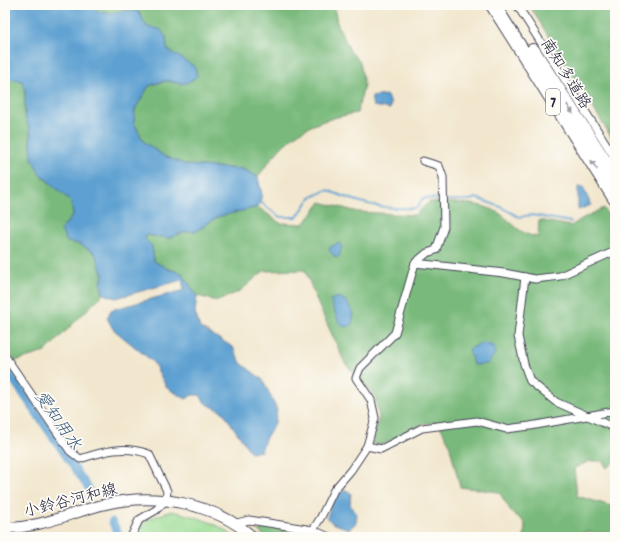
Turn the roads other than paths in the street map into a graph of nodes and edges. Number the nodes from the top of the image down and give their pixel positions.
1 (493, 5) edge
2 (504, 5) edge
3 (516, 5) edge
4 (615, 158) edge
5 (422, 161) dead end
6 (615, 178) edge
7 (615, 198) edge
8 (615, 251) edge
9 (415, 263) junction
10 (525, 277) junction
11 (5, 356) edge
12 (615, 410) edge
13 (587, 415) junction
14 (615, 428) edge
15 (367, 446) junction
16 (166, 500) junction
17 (233, 524) junction
18 (5, 528) edge
19 (313, 530) junction
20 (131, 537) edge
21 (253, 537) edge
22 (329, 537) edge

7 -> 1 highway, 南知多道路 / 7
2 -> 6 highway, 南知多道路 / 7
3 - 4 street
5 - 9 street
8 - 10 street
9 - 10 street
9 - 15 street
10 - 13 street
11 - 16 street
12 - 13 street
13 - 14 street
13 - 15 street
15 - 19 street
16 - 17 main road, 小鈴谷河和線
16 - 18 main road, 小鈴谷河和線
16 - 20 street
17 - 19 street
17 - 21 main road, 小鈴谷河和線
19 - 22 street

